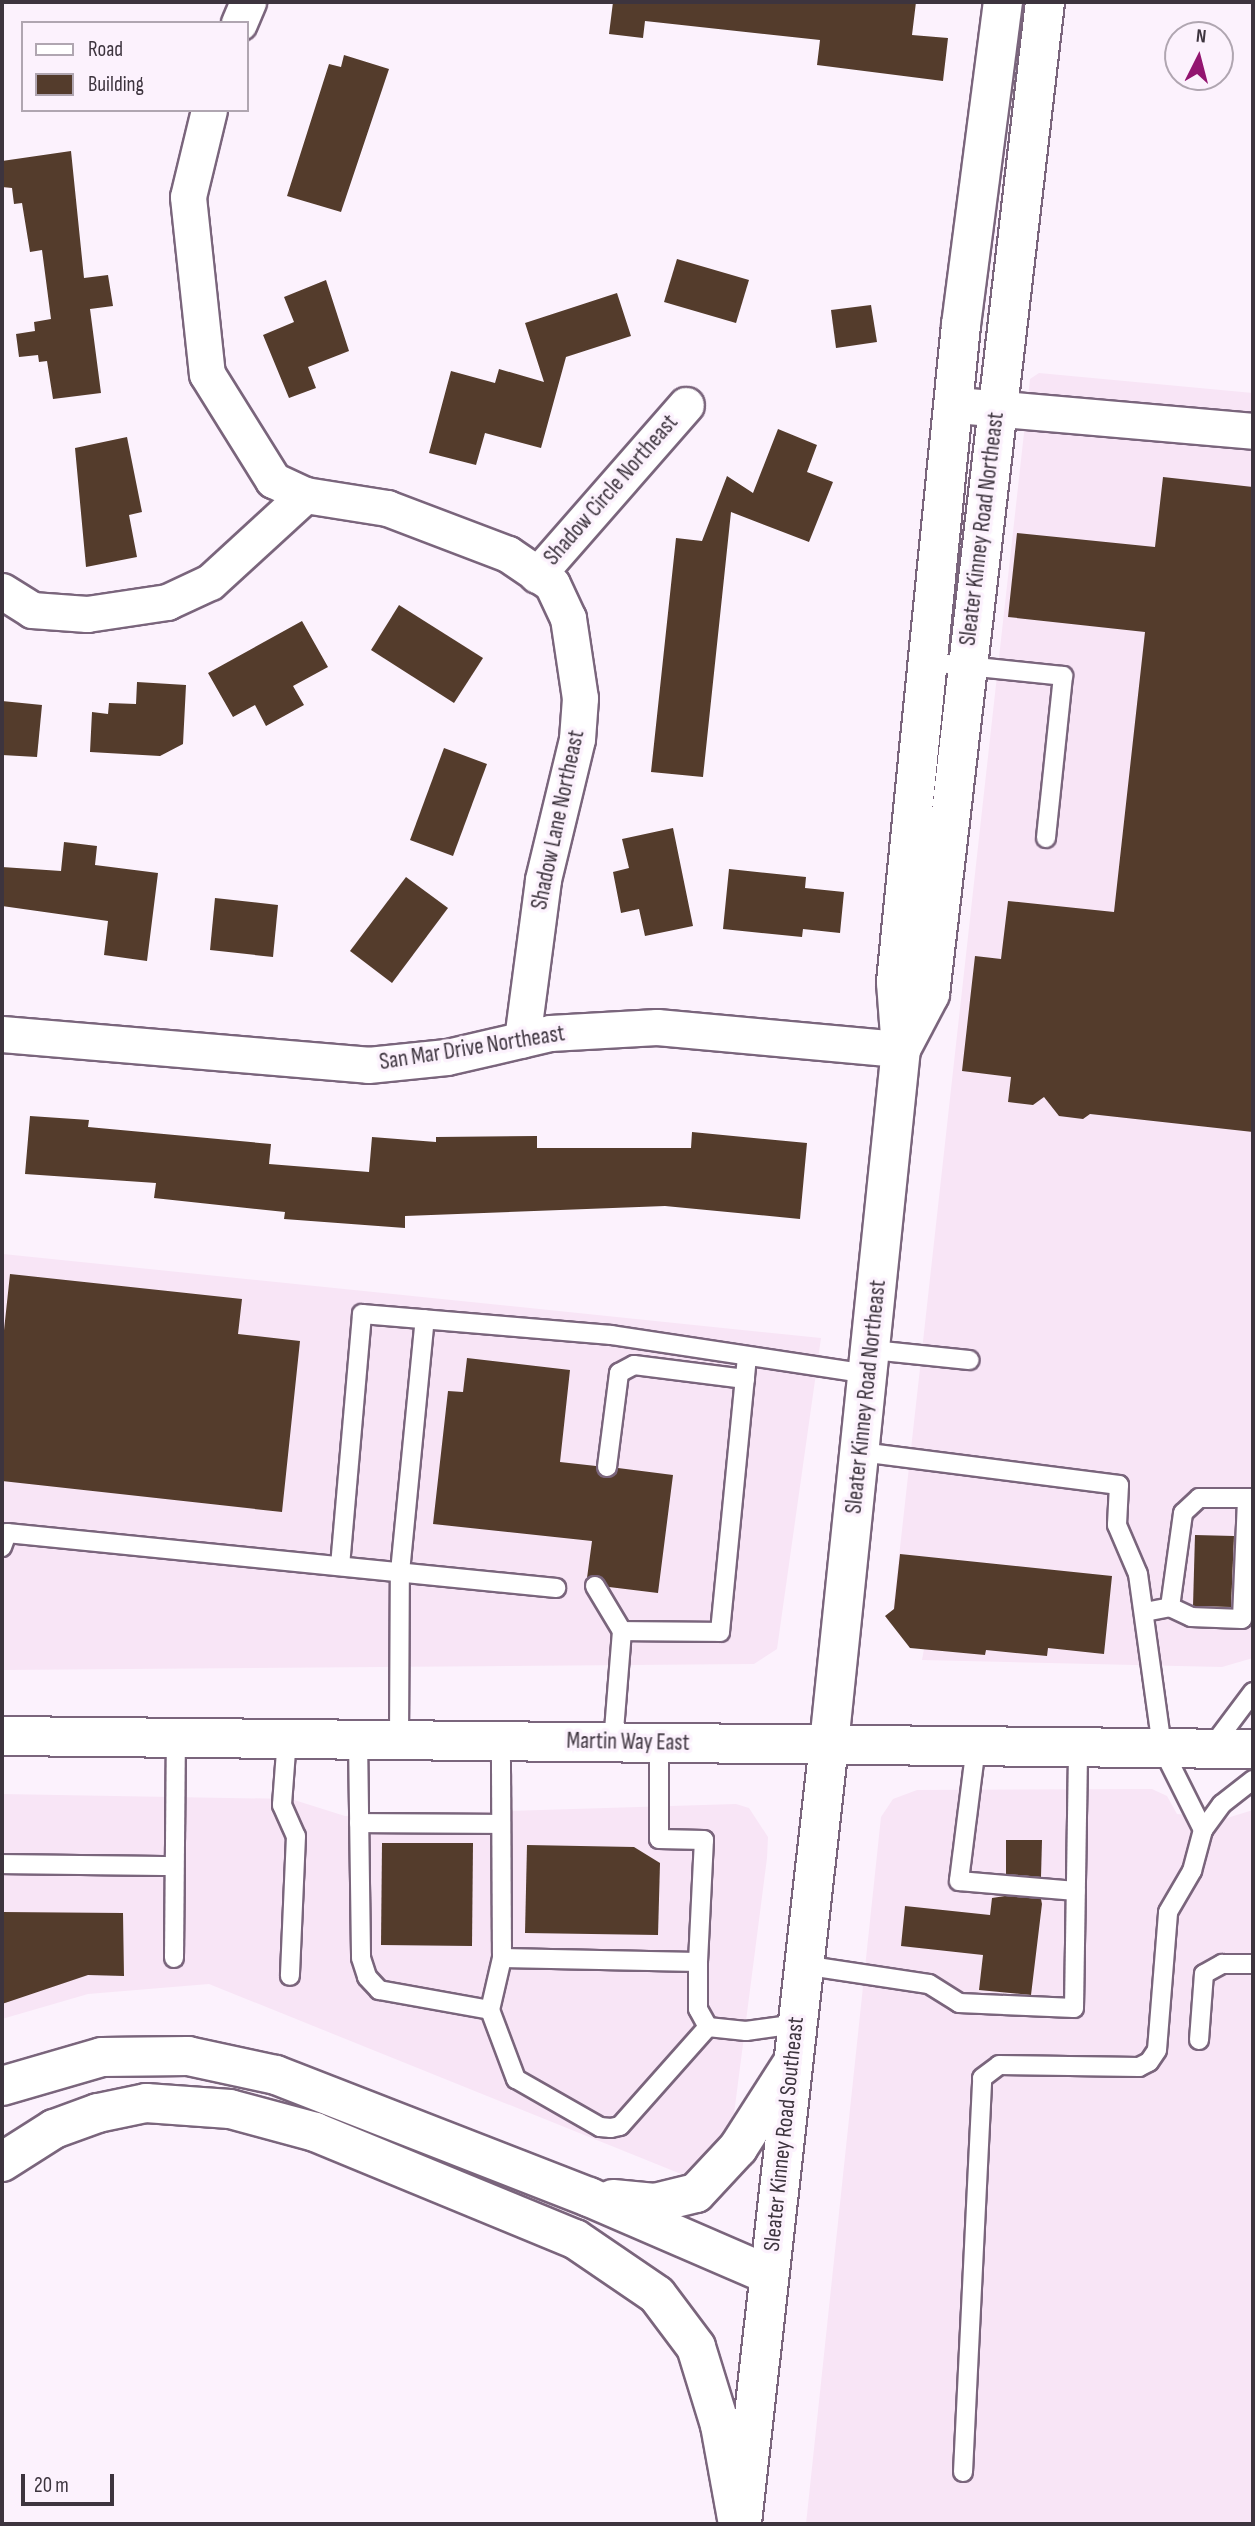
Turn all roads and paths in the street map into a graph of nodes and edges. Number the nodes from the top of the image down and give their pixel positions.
1 (248, 2) edge
2 (1003, 2) edge
3 (1045, 2) edge
4 (240, 21) edge
5 (209, 112) edge
6 (686, 405) dead end
7 (957, 405) junction
8 (998, 407) junction
9 (1253, 431) edge
10 (305, 495) junction
11 (537, 575) junction
12 (2, 591) edge
13 (946, 664) junction
14 (1045, 838) dead end
15 (2, 1034) edge
16 (522, 1040) junction
17 (901, 1049) junction
18 (425, 1319) junction
19 (747, 1359) junction
20 (969, 1360) dead end
21 (871, 1362) junction
22 (745, 1378) junction
23 (861, 1452) junction
24 (607, 1467) dead end
25 (1250, 1498) edge
26 (2, 1547) edge
27 (340, 1566) junction
28 (400, 1572) junction
29 (595, 1586) dead end
30 (556, 1588) dead end
31 (1170, 1607) junction
32 (1145, 1612) junction
33 (622, 1631) junction
34 (1253, 1692) edge
35 (2, 1735) edge
36 (176, 1737) junction
37 (287, 1738) junction
38 (358, 1739) junction
39 (400, 1739) junction
40 (500, 1741) junction
41 (613, 1742) junction
42 (659, 1742) junction
43 (829, 1744) junction
44 (975, 1746) junction
45 (1078, 1747) junction
46 (1162, 1748) junction
47 (1211, 1749) junction
48 (1253, 1749) edge
49 (1253, 1780) edge
50 (359, 1823) junction
51 (501, 1824) junction
52 (1203, 1830) junction
53 (2, 1864) edge
54 (174, 1866) junction
55 (1076, 1891) junction
56 (174, 1958) dead end
57 (502, 1958) junction
58 (698, 1962) junction
59 (1253, 1964) edge
60 (803, 1965) junction
61 (290, 1976) dead end
62 (491, 2010) junction
63 (796, 2024) junction
64 (708, 2027) junction
65 (1199, 2040) dead end
66 (792, 2064) junction
67 (2, 2086) edge
68 (2, 2162) edge
69 (589, 2197) junction
70 (769, 2275) junction
71 (963, 2472) dead end
72 (740, 2524) edge

1 - 4 street
2 - 7 main road, Sleater Kinney Road Northeast
3 - 8 main road, Sleater Kinney Road Northeast
5 - 10 street, Shadow Lane Northeast
6 - 11 street, Shadow Circle Northeast
7 - 8 street
7 - 13 main road, Sleater Kinney Road Northeast
8 - 9 street
8 - 13 main road, Sleater Kinney Road Northeast
10 - 11 street, Shadow Lane Northeast
10 - 12 street
11 - 16 street, Shadow Lane Northeast
13 - 14 lane
13 - 17 main road, Sleater Kinney Road Northeast
15 - 16 street, San Mar Drive Northeast
16 - 17 street, San Mar Drive Northeast
17 - 21 main road, Sleater Kinney Road Northeast
18 - 19 lane
18 - 27 lane
18 - 28 lane
19 - 21 lane
19 - 22 lane
20 - 21 lane
21 - 23 main road, Sleater Kinney Road Northeast
22 - 24 lane
22 - 33 lane
23 - 32 lane
23 - 43 main road, Sleater Kinney Road Northeast
25 - 31 lane
25 - 31 lane
26 - 27 lane
27 - 28 lane
28 - 30 lane
28 - 39 lane
29 - 33 lane
31 - 32 lane
32 - 46 lane
33 - 41 lane
34 - 47 lane
35 - 36 main road, Martin Way East
36 - 37 main road, Martin Way East
36 - 54 lane
37 - 38 main road, Martin Way East
37 - 61 lane
38 - 39 main road, Martin Way East
38 - 50 lane
39 - 40 main road, Martin Way East
40 - 41 main road, Martin Way East
40 - 51 lane
41 - 42 main road, Martin Way East
42 - 43 main road, Martin Way East
42 - 58 lane
43 - 44 main road, Martin Way East
43 - 60 main road, Sleater Kinney Road Southeast
44 - 45 main road, Martin Way East
44 - 55 lane
45 - 46 main road, Martin Way East
45 - 55 lane
46 - 47 main road, Martin Way East
46 - 52 lane
47 - 48 main road, Martin Way East
49 - 52 lane
50 - 51 lane
50 - 62 lane
51 - 57 lane
52 - 71 lane
53 - 54 lane
54 - 56 lane
55 - 60 lane
57 - 58 lane
57 - 62 lane
58 - 64 lane
59 - 65 lane
60 - 63 main road, Sleater Kinney Road Southeast
62 - 64 lane
63 - 64 lane
63 - 66 main road, Sleater Kinney Road Southeast
66 - 69 main road
66 - 70 main road, Sleater Kinney Road Southeast
67 - 69 main road
68 - 72 main road
69 - 70 main road
70 - 72 main road, Sleater Kinney Road Southeast

